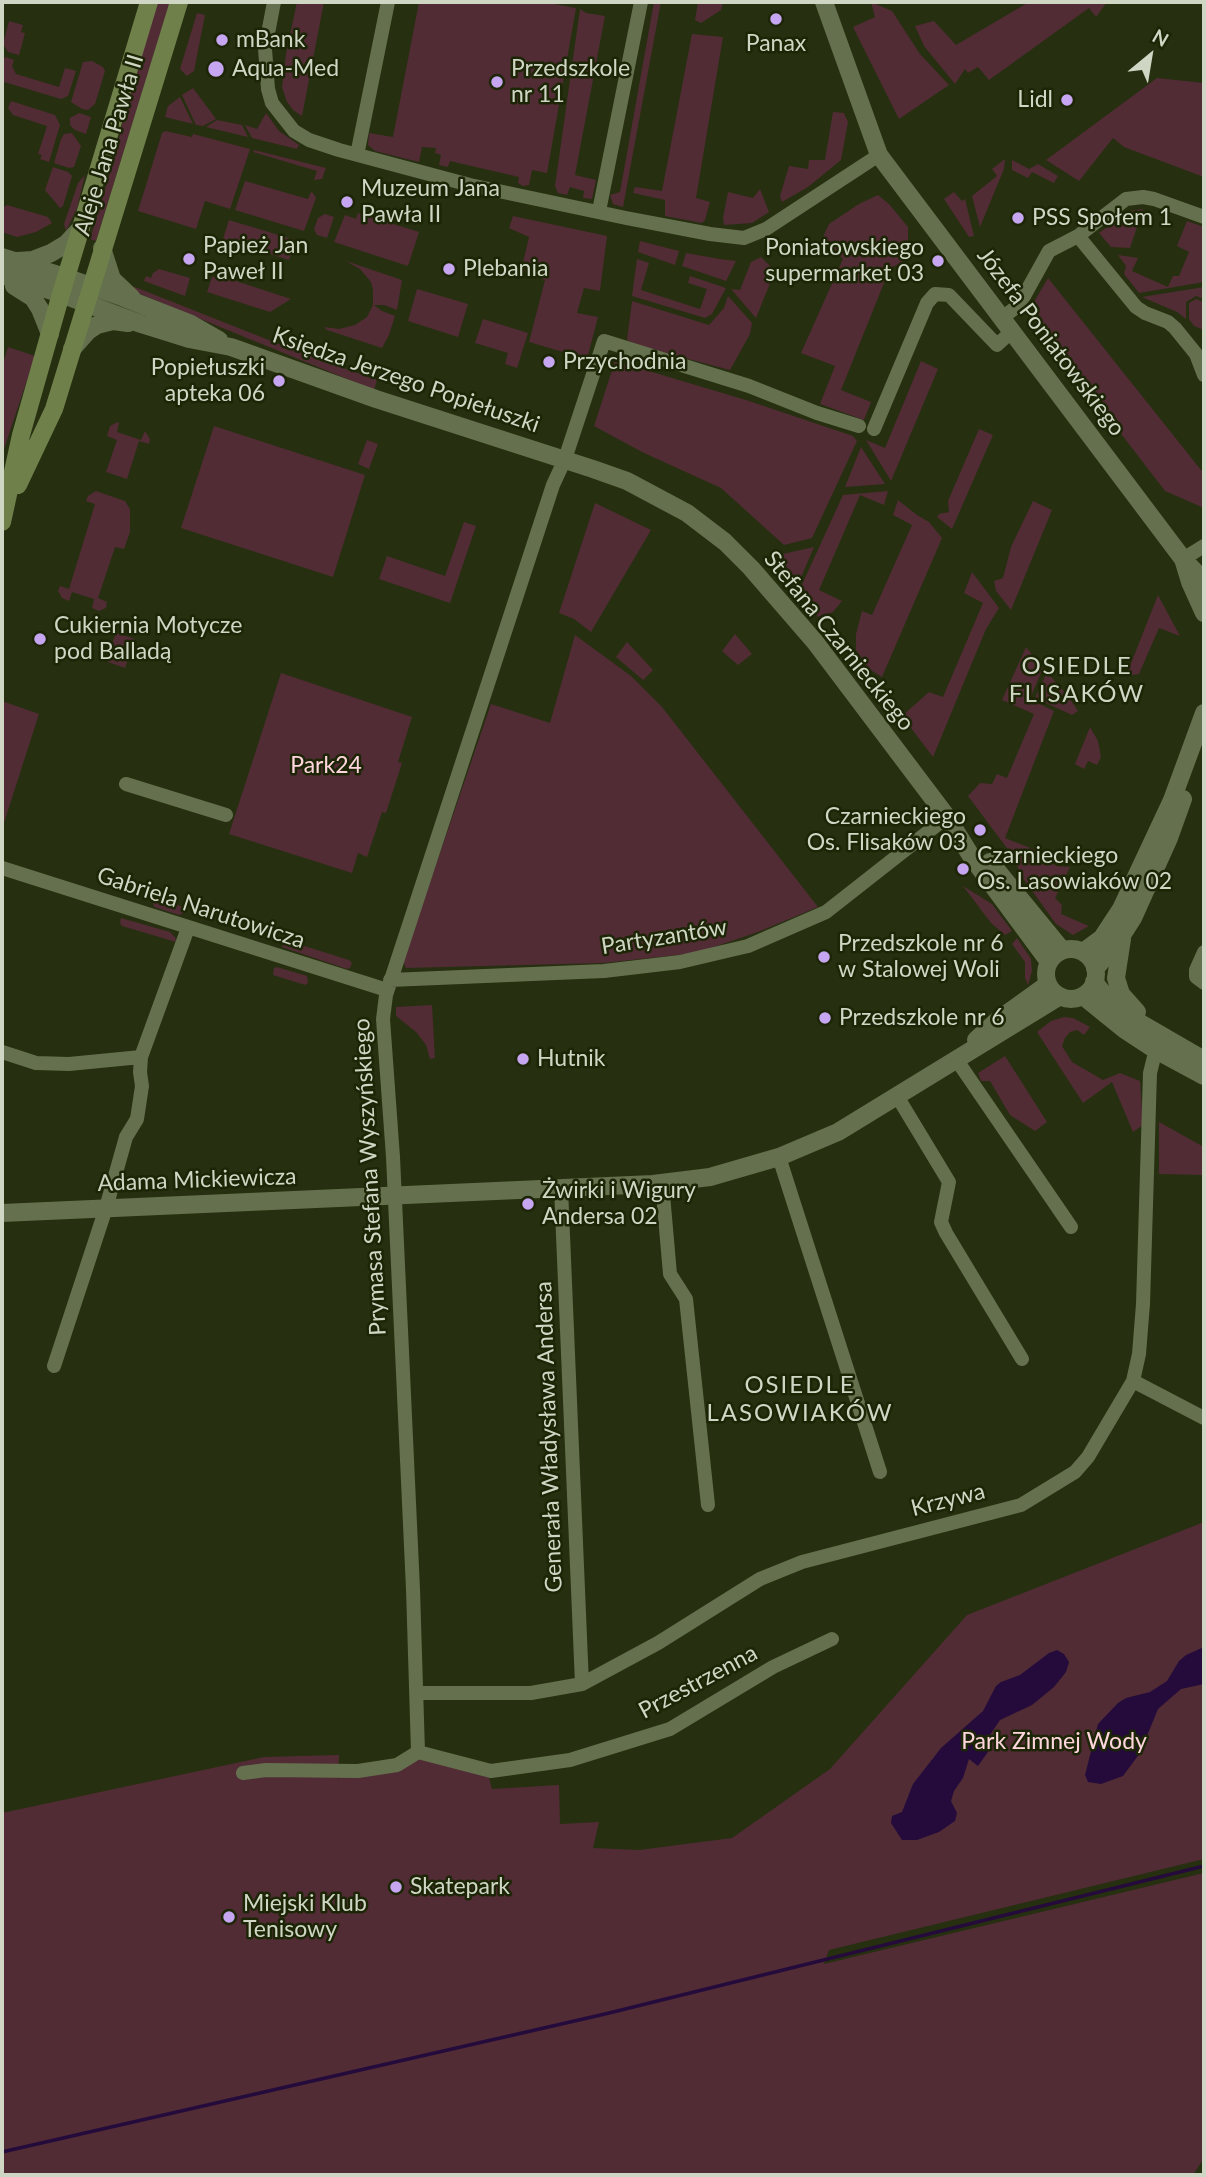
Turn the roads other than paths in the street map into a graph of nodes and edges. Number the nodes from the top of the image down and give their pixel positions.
1 (149, 2) edge
2 (179, 2) edge
3 (274, 2) edge
4 (388, 2) edge
5 (641, 2) edge
6 (824, 2) edge
7 (357, 155) junction
8 (879, 155) junction
9 (599, 211) junction
10 (1204, 217) edge
11 (78, 230) junction
12 (1079, 236) junction
13 (102, 248) junction
14 (8, 260) edge
15 (2, 278) edge
16 (63, 285) junction
17 (89, 294) junction
18 (141, 304) junction
19 (141, 324) junction
20 (1007, 324) junction
21 (50, 334) junction
22 (231, 347) junction
23 (72, 349) junction
24 (1204, 375) edge
25 (565, 459) junction
26 (4, 516) edge
27 (1204, 546) edge
28 (1183, 559) junction
29 (1204, 581) edge
30 (1204, 613) edge
31 (1204, 713) edge
32 (1204, 749) edge
33 (126, 784) dead end
34 (226, 815) dead end
35 (947, 817) junction
36 (2, 868) edge
37 (188, 928) junction
38 (1122, 935) junction
39 (1204, 952) edge
40 (1083, 953) junction
41 (1056, 956) junction
42 (1091, 982) junction
43 (1204, 983) edge
44 (388, 985) junction
45 (1054, 990) junction
46 (1153, 1031) junction
47 (1154, 1049) junction
48 (2, 1052) edge
49 (141, 1058) junction
50 (956, 1059) junction
51 (1204, 1060) edge
52 (1204, 1076) edge
53 (897, 1096) junction
54 (779, 1157) junction
55 (662, 1183) junction
56 (561, 1188) junction
57 (394, 1196) junction
58 (106, 1208) junction
59 (2, 1213) edge
60 (1071, 1227) dead end
61 (1022, 1359) dead end
62 (54, 1366) dead end
63 (1133, 1381) junction
64 (1204, 1418) edge
65 (880, 1472) dead end
66 (708, 1505) dead end
67 (832, 1639) dead end
68 (582, 1684) junction
69 (417, 1693) junction
70 (418, 1752) junction
71 (243, 1773) dead end

1 - 11 main road, Aleje Jana Pawła II
2 - 13 main road, Aleje Jana Pawła II
3 - 7 street
4 - 7 street
5 - 9 street
6 - 8 street, Józefa Poniatowskiego
7 - 9 street
8 - 9 street
8 - 20 street, Józefa Poniatowskiego
10 - 12 street
11 - 14 street
11 - 16 main road, Aleje Jana Pawła II
12 - 20 street
12 - 24 street
13 - 17 main road, Aleje Jana Pawła II
13 - 18 street
14 - 16 street, Księdza Jerzego Popiełuszki
15 - 16 street, Księdza Jerzego Popiełuszki
15 - 21 street
16 - 17 street, Księdza Jerzego Popiełuszki
16 - 21 main road, Aleje Jana Pawła II
17 - 18 street, Księdza Jerzego Popiełuszki
17 - 19 street, Księdza Jerzego Popiełuszki
17 - 23 main road, Aleje Jana Pawła II
18 - 22 street, Księdza Jerzego Popiełuszki
19 - 22 street, Księdza Jerzego Popiełuszki
19 - 23 street
20 - 25 street, Prymasa Stefana Wyszyńskiego
20 - 28 street, Józefa Poniatowskiego
21 - 26 main road, Aleje Jana Pawła II
22 - 25 street, Księdza Jerzego Popiełuszki
23 - 26 main road, Aleje Jana Pawła II
25 - 35 street, Stefana Czarnieckiego
25 - 44 street, Prymasa Stefana Wyszyńskiego
27 - 28 street
28 - 29 street, Józefa Poniatowskiego
28 - 30 street, Józefa Poniatowskiego
31 - 40 street
32 - 38 street
33 - 34 street
35 - 41 street, Stefana Czarnieckiego
35 - 44 street, Partyzantów
36 - 37 street, Gabriela Narutowicza
37 - 44 street, Gabriela Narutowicza
37 - 49 street
38 - 42 street
38 - 46 street
39 - 43 street
40 - 41 street
40 - 42 street
41 - 45 street
42 - 45 street
42 - 46 street
42 - 47 street
44 - 57 street, Prymasa Stefana Wyszyńskiego
45 - 50 street, Adama Mickiewicza
46 - 47 street, Krzywa
46 - 51 street
47 - 52 street
47 - 63 street, Krzywa
48 - 49 street
49 - 58 street
50 - 53 street, Adama Mickiewicza
50 - 60 street
53 - 54 street, Adama Mickiewicza
53 - 61 street
54 - 55 street, Adama Mickiewicza
54 - 65 street
55 - 56 street, Adama Mickiewicza
55 - 66 street
56 - 57 street, Adama Mickiewicza
56 - 68 street, Generała Władysława Andersa
57 - 58 street, Adama Mickiewicza
57 - 69 street, Prymasa Stefana Wyszyńskiego
58 - 59 street, Adama Mickiewicza
58 - 62 street
63 - 64 street
63 - 68 street, Krzywa
67 - 70 street, Przestrzenna
68 - 69 street, Krzywa
69 - 70 street, Prymasa Stefana Wyszyńskiego
70 - 71 street

